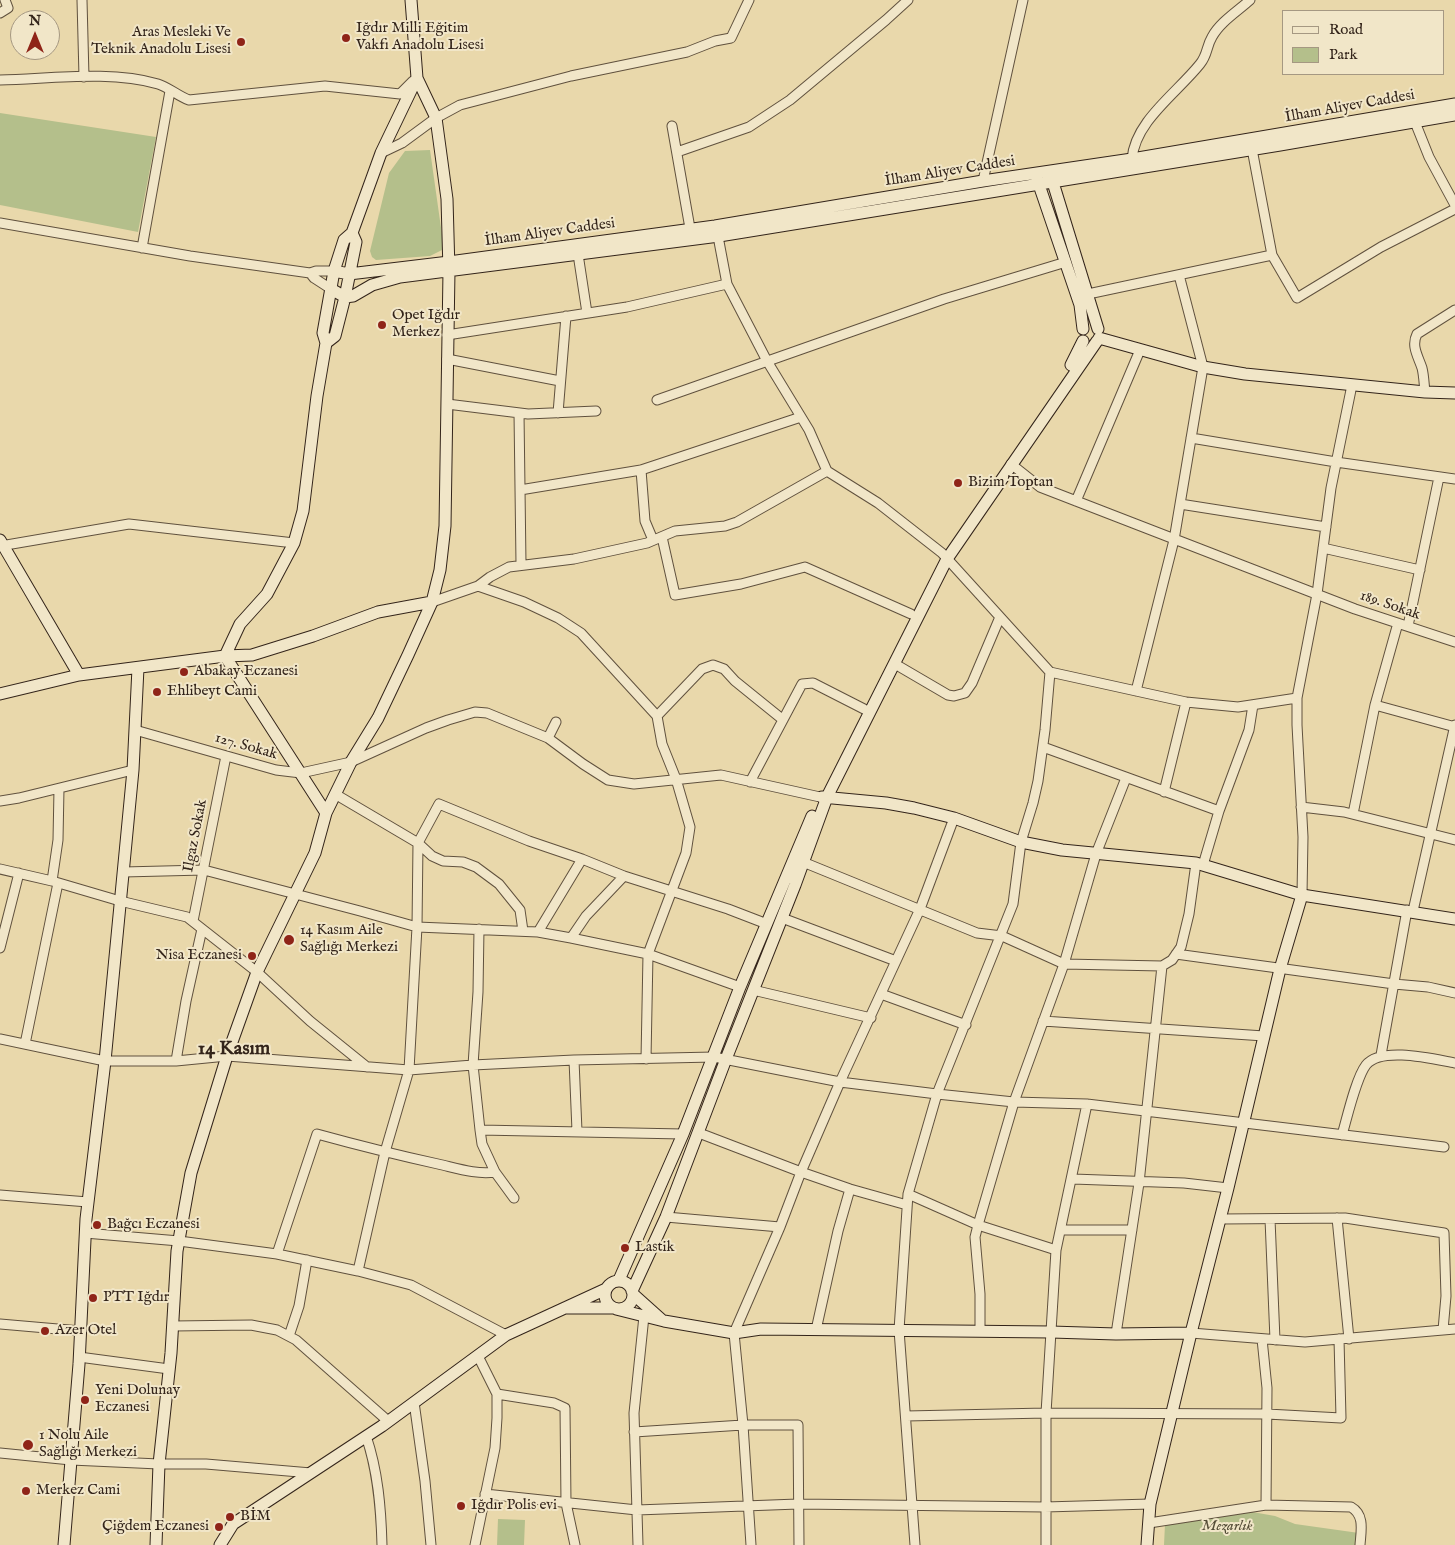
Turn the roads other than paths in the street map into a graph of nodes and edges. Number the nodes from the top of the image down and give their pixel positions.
1 (5, 0) edge
2 (82, 0) edge
3 (411, 0) edge
4 (749, 0) edge
5 (908, 0) edge
6 (1023, 0) edge
7 (1250, 0) edge
8 (0, 13) edge
9 (84, 77) junction
10 (417, 78) junction
11 (0, 80) edge
12 (170, 91) junction
13 (1455, 104) edge
14 (1455, 115) edge
15 (436, 118) junction
16 (1415, 122) junction
17 (672, 126) dead end
18 (1252, 149) junction
19 (677, 152) junction
20 (381, 153) junction
21 (1132, 159) junction
22 (1051, 176) junction
23 (1037, 179) junction
24 (983, 182) junction
25 (1455, 207) edge
26 (0, 223) edge
27 (717, 231) junction
28 (352, 232) junction
29 (691, 234) junction
30 (142, 248) junction
31 (578, 254) junction
32 (1272, 255) junction
33 (1066, 262) junction
34 (449, 266) junction
35 (334, 271) junction
36 (310, 273) junction
37 (349, 274) junction
38 (1179, 274) junction
39 (727, 284) junction
40 (331, 289) junction
41 (1088, 294) junction
42 (345, 297) junction
43 (1455, 310) edge
44 (587, 313) junction
45 (566, 316) junction
46 (1083, 329) junction
47 (447, 334) junction
48 (1098, 336) junction
49 (1083, 341) junction
50 (326, 343) junction
51 (1140, 350) junction
52 (447, 359) junction
53 (767, 361) junction
54 (1203, 367) junction
55 (560, 381) junction
56 (1352, 385) junction
57 (1425, 392) junction
58 (1455, 393) edge
59 (657, 400) dead end
60 (447, 404) junction
61 (596, 411) dead end
62 (519, 413) junction
63 (558, 413) junction
64 (801, 417) junction
65 (1191, 438) junction
66 (1336, 462) junction
67 (1011, 464) junction
68 (641, 470) junction
69 (827, 471) junction
70 (1439, 477) junction
71 (1455, 478) edge
72 (520, 490) junction
73 (1076, 501) junction
74 (1180, 504) junction
75 (1326, 527) junction
76 (658, 538) junction
77 (1174, 540) junction
78 (1, 543) edge
79 (294, 543) junction
80 (1323, 548) junction
81 (944, 556) junction
82 (521, 564) junction
83 (1420, 570) junction
84 (478, 586) junction
85 (1316, 594) junction
86 (432, 602) junction
87 (911, 614) junction
88 (1000, 617) junction
89 (1398, 623) junction
90 (1408, 626) junction
91 (1455, 642) edge
92 (225, 656) junction
93 (895, 664) junction
94 (138, 668) junction
95 (1050, 672) junction
96 (79, 675) junction
97 (1136, 690) junction
98 (0, 694) edge
99 (1297, 698) junction
100 (1186, 702) junction
101 (1252, 705) junction
102 (1375, 705) junction
103 (864, 709) junction
104 (657, 716) junction
105 (782, 719) junction
106 (556, 722) dead end
107 (1455, 726) edge
108 (134, 730) junction
109 (548, 738) junction
110 (1043, 747) junction
111 (226, 756) junction
112 (351, 762) junction
113 (132, 770) junction
114 (301, 773) junction
115 (676, 778) junction
116 (1126, 778) junction
117 (750, 782) junction
118 (59, 789) junction
119 (1164, 792) junction
120 (335, 794) junction
121 (823, 797) junction
122 (0, 801) edge
123 (1301, 807) junction
124 (1219, 811) junction
125 (326, 812) junction
126 (1353, 814) junction
127 (954, 818) junction
128 (1431, 834) junction
129 (1455, 840) edge
130 (1021, 842) junction
131 (418, 843) junction
132 (1096, 854) junction
133 (582, 859) junction
134 (799, 860) junction
135 (1200, 864) junction
136 (0, 869) edge
137 (204, 870) junction
138 (123, 872) junction
139 (19, 873) junction
140 (624, 876) junction
141 (55, 882) junction
142 (672, 892) junction
143 (296, 894) junction
144 (1302, 895) junction
145 (120, 901) junction
146 (920, 909) junction
147 (1410, 911) junction
148 (782, 918) junction
149 (1455, 919) edge
150 (192, 921) junction
151 (767, 924) junction
152 (417, 927) junction
153 (202, 929) junction
154 (479, 929) junction
155 (523, 931) junction
156 (538, 932) junction
157 (1002, 936) junction
158 (571, 938) junction
159 (0, 948) edge
160 (648, 954) junction
161 (1176, 954) junction
162 (896, 961) junction
163 (1064, 964) junction
164 (1162, 966) junction
165 (1280, 968) junction
166 (257, 972) junction
167 (1394, 984) junction
168 (740, 987) junction
169 (753, 990) junction
170 (1455, 993) edge
171 (881, 994) junction
172 (871, 1018) junction
173 (1043, 1022) junction
174 (966, 1024) junction
175 (1154, 1029) junction
176 (1264, 1036) junction
177 (0, 1039) edge
178 (25, 1044) junction
179 (227, 1056) junction
180 (1381, 1056) junction
181 (714, 1057) junction
182 (646, 1059) junction
183 (726, 1059) junction
184 (574, 1060) junction
185 (105, 1061) junction
186 (176, 1061) junction
187 (1455, 1063) edge
188 (473, 1064) junction
189 (367, 1067) junction
190 (409, 1070) junction
191 (840, 1082) junction
192 (937, 1094) junction
193 (1014, 1102) junction
194 (1087, 1104) junction
195 (1147, 1112) junction
196 (1243, 1123) junction
197 (480, 1130) junction
198 (577, 1131) junction
199 (698, 1132) junction
200 (683, 1134) junction
201 (1342, 1135) junction
202 (1444, 1147) dead end
203 (385, 1152) junction
204 (495, 1172) junction
205 (801, 1172) junction
206 (1072, 1179) junction
207 (1139, 1182) junction
208 (1228, 1188) junction
209 (850, 1189) junction
210 (908, 1194) junction
211 (0, 1195) edge
212 (514, 1198) dead end
213 (88, 1202) junction
214 (907, 1205) junction
215 (666, 1218) junction
216 (1337, 1218) junction
217 (1221, 1219) junction
218 (1270, 1219) junction
219 (978, 1225) junction
220 (780, 1227) junction
221 (1061, 1230) junction
222 (1132, 1230) junction
223 (85, 1233) junction
224 (179, 1241) junction
225 (1056, 1250) junction
226 (276, 1254) junction
227 (306, 1260) junction
228 (358, 1271) junction
229 (619, 1280) junction
230 (606, 1289) junction
231 (633, 1292) junction
232 (562, 1308) junction
233 (614, 1308) junction
234 (644, 1316) junction
235 (664, 1321) junction
236 (0, 1324) edge
237 (173, 1326) junction
238 (1455, 1329) edge
239 (816, 1330) junction
240 (899, 1330) junction
241 (1443, 1330) junction
242 (81, 1331) junction
243 (980, 1331) junction
244 (1051, 1332) junction
245 (734, 1333) junction
246 (1191, 1333) junction
247 (1116, 1334) junction
248 (506, 1335) junction
249 (289, 1336) junction
250 (1262, 1339) junction
251 (1344, 1339) junction
252 (1275, 1340) junction
253 (79, 1356) junction
254 (478, 1356) junction
255 (169, 1369) junction
256 (497, 1394) junction
257 (414, 1402) junction
258 (1046, 1413) junction
259 (1267, 1414) junction
260 (1171, 1415) junction
261 (906, 1416) junction
262 (388, 1421) junction
263 (743, 1425) junction
264 (634, 1432) junction
265 (366, 1436) junction
266 (0, 1453) edge
267 (71, 1460) junction
268 (159, 1464) junction
269 (311, 1473) junction
270 (485, 1494) junction
271 (566, 1503) junction
272 (798, 1504) junction
273 (1150, 1504) junction
274 (912, 1506) junction
275 (1045, 1506) junction
276 (1266, 1506) junction
277 (749, 1507) junction
278 (636, 1510) junction
279 (1149, 1523) junction
280 (64, 1545) edge
281 (156, 1545) edge
282 (220, 1545) edge
283 (382, 1545) edge
284 (431, 1545) edge
285 (475, 1545) edge
286 (575, 1545) edge
287 (638, 1545) edge
288 (751, 1545) edge
289 (799, 1545) edge
290 (915, 1545) edge
291 (1046, 1545) edge
292 (1147, 1545) edge
293 (1360, 1545) edge

1 - 8 street
2 - 9 street
3 - 10 street
4 - 15 street
5 - 19 street
6 - 24 street
7 - 21 street
9 - 11 street
9 - 12 street
10 - 12 street
10 - 15 street
10 - 20 street
12 - 30 street
13 - 21 street, İlham Aliyev Caddesi
14 - 16 street, İlham Aliyev Caddesi
15 - 20 street
15 - 34 street
16 - 18 street, İlham Aliyev Caddesi
16 - 25 street
17 - 19 street
18 - 22 street, İlham Aliyev Caddesi
18 - 32 street
19 - 29 street
20 - 28 street
21 - 22 street, İlham Aliyev Caddesi
22 - 23 street, İlham Aliyev Caddesi
22 - 41 street
23 - 24 street, İlham Aliyev Caddesi
23 - 27 street, İlham Aliyev Caddesi
23 - 33 street
24 - 27 street, İlham Aliyev Caddesi
25 - 32 street
26 - 30 street
27 - 29 street, İlham Aliyev Caddesi
27 - 39 street
28 - 35 street
28 - 37 street
29 - 31 street, İlham Aliyev Caddesi
29 - 34 street, İlham Aliyev Caddesi
30 - 36 street
31 - 34 street, İlham Aliyev Caddesi
31 - 44 street
32 - 38 street
33 - 46 street
33 - 53 street
34 - 37 street
34 - 42 street
34 - 47 street
35 - 36 street
35 - 37 street
35 - 40 street
36 - 40 street
37 - 42 street
38 - 41 street
38 - 54 street
39 - 44 street
39 - 53 street
40 - 42 street
40 - 50 street
41 - 48 street
42 - 50 street
43 - 57 street
44 - 45 street
45 - 47 street
45 - 55 street
46 - 48 street
46 - 49 street
47 - 52 street
48 - 49 street
48 - 51 street
48 - 67 street
49 - 81 street
50 - 79 street
51 - 54 street
51 - 73 street
52 - 55 street
52 - 60 street
53 - 59 street
53 - 64 street
54 - 56 street
54 - 65 street
55 - 63 street
56 - 57 street
56 - 66 street
57 - 58 street
60 - 62 street
60 - 86 street
61 - 63 street
62 - 63 street
62 - 72 street
64 - 68 street
64 - 69 street
65 - 66 street
65 - 74 street
66 - 70 street
66 - 75 street
67 - 73 street, 189. Sokak
67 - 81 street
68 - 72 street
68 - 76 street
69 - 76 street
69 - 81 street
70 - 71 street
70 - 83 street
72 - 82 street
73 - 77 street, 189. Sokak
74 - 75 street
74 - 77 street
75 - 80 street
76 - 82 street
76 - 87 street
77 - 85 street, 189. Sokak
77 - 97 street
78 - 79 street
78 - 96 street
79 - 92 street
80 - 83 street
80 - 85 street
81 - 87 street
81 - 88 street
81 - 93 street
82 - 84 street
83 - 90 street
84 - 86 street
84 - 104 street
85 - 89 street, 189. Sokak
85 - 99 street
86 - 92 street
86 - 112 street
87 - 103 street
88 - 93 street
88 - 95 street
89 - 90 street, 189. Sokak
89 - 102 street
90 - 91 street, 189. Sokak
92 - 94 street
92 - 114 street
93 - 121 street
94 - 96 street
94 - 108 street
95 - 97 street
95 - 110 street
96 - 98 street
97 - 100 street
99 - 101 street
99 - 123 street
100 - 101 street
100 - 119 street
101 - 124 street
102 - 107 street
102 - 126 street
103 - 105 street
103 - 121 street
104 - 105 street
104 - 115 street
105 - 117 street
106 - 109 street
107 - 128 street
108 - 111 street, 127. Sokak
108 - 113 street
109 - 112 street, 127. Sokak
109 - 115 street, 127. Sokak
110 - 116 street
110 - 130 street
111 - 114 street, 127. Sokak
111 - 137 street, Ilgaz Sokak
112 - 114 street, 127. Sokak
112 - 120 street
113 - 118 street
113 - 138 street
114 - 125 street
115 - 117 street, 127. Sokak
115 - 142 street
116 - 119 street
116 - 132 street
117 - 121 street, 127. Sokak
118 - 122 street
118 - 141 street
119 - 124 street
120 - 125 street
120 - 131 street
121 - 127 street
121 - 134 street
123 - 126 street
123 - 144 street
124 - 135 street
125 - 143 street
126 - 128 street
127 - 130 street
127 - 146 street
128 - 129 street
128 - 147 street
130 - 132 street
130 - 157 street
131 - 133 street
131 - 152 street
131 - 155 street
132 - 135 street
132 - 163 street
133 - 140 street
133 - 156 street
134 - 146 street
134 - 148 street
134 - 151 street
135 - 144 street
135 - 161 street
136 - 139 street
137 - 138 street
137 - 143 street
137 - 150 street, Ilgaz Sokak
138 - 145 street
139 - 141 street
139 - 159 street
140 - 142 street
140 - 158 street
141 - 145 street
141 - 178 street
142 - 151 street
142 - 160 street
143 - 152 street
143 - 166 street
144 - 147 street
144 - 165 street
145 - 150 street
145 - 185 street
146 - 157 street
146 - 162 street
147 - 149 street
147 - 167 street
148 - 162 street
148 - 169 street
150 - 153 street
151 - 168 street
152 - 154 street
152 - 190 street
153 - 166 street
153 - 186 street
154 - 155 street
154 - 188 street
155 - 156 street
156 - 158 street
157 - 163 street
157 - 174 street
158 - 160 street
160 - 168 street
160 - 182 street
161 - 164 street
161 - 165 street
162 - 171 street
163 - 164 street
163 - 173 street
164 - 175 street
165 - 167 street
165 - 176 street
166 - 179 street
166 - 189 street
167 - 170 street
167 - 180 street
168 - 181 street
169 - 172 street
169 - 183 street
171 - 172 street
171 - 174 street
172 - 191 street
173 - 175 street
173 - 193 street
174 - 192 street
175 - 176 street
175 - 195 street
176 - 196 street
177 - 178 street
178 - 185 street
179 - 186 street
179 - 189 street
179 - 224 street
180 - 187 street
180 - 201 street
181 - 182 street
181 - 183 street
181 - 200 street
182 - 184 street
183 - 191 street
183 - 199 street
184 - 188 street
184 - 198 street
185 - 186 street
185 - 213 street
188 - 190 street
188 - 197 street
189 - 190 street
190 - 203 street
191 - 192 street
191 - 205 street
192 - 193 street
192 - 210 street
193 - 194 street
193 - 219 street
194 - 195 street
194 - 206 street
195 - 196 street
195 - 207 street
196 - 201 street
196 - 208 street
197 - 198 street
197 - 204 street
198 - 200 street
199 - 205 street
199 - 215 street
200 - 229 street
201 - 202 street
203 - 204 street
203 - 226 street
203 - 228 street
204 - 212 street
205 - 209 street
205 - 220 street
206 - 207 street
206 - 221 street
207 - 208 street
207 - 222 street
208 - 217 street
209 - 214 street
209 - 239 street
210 - 214 street
210 - 219 street
211 - 213 street
213 - 223 street
214 - 240 street
215 - 220 street
215 - 231 street
216 - 218 street
216 - 241 street
216 - 251 street
217 - 218 street
217 - 246 street
218 - 252 street
219 - 225 street
219 - 243 street
220 - 245 street
221 - 222 street
221 - 225 street
222 - 247 street
223 - 224 street
223 - 242 street
224 - 226 street
224 - 237 street
225 - 244 street
226 - 227 street
227 - 228 street
227 - 249 street
228 - 248 street
229 - 230 street
229 - 231 street
230 - 232 street
230 - 233 street
231 - 233 street
231 - 235 street
232 - 233 street
232 - 248 street
233 - 234 street
234 - 235 street
234 - 264 street
235 - 245 street
236 - 242 street
237 - 249 street
237 - 255 street
238 - 241 street
239 - 240 street
239 - 245 street
240 - 243 street
240 - 261 street
241 - 251 street
242 - 253 street
243 - 244 street
244 - 247 street
244 - 258 street
245 - 263 street
246 - 247 street
246 - 250 street
246 - 260 street
248 - 254 street
249 - 262 street
250 - 252 street
250 - 259 street
251 - 252 street
251 - 259 street
253 - 255 street
253 - 267 street
254 - 256 street
254 - 257 street
255 - 268 street
256 - 270 street
256 - 271 street
257 - 262 street
257 - 284 street
258 - 260 street
258 - 261 street
258 - 275 street
259 - 260 street
259 - 276 street
260 - 273 street
261 - 274 street
262 - 265 street
263 - 264 street
263 - 272 street
263 - 277 street
264 - 278 street
265 - 269 street
265 - 283 street
266 - 267 street
267 - 268 street
267 - 280 street
268 - 269 street
268 - 281 street
269 - 282 street
270 - 271 street
270 - 285 street
271 - 278 street
271 - 286 street
272 - 274 street
272 - 277 street
272 - 289 street
273 - 275 street
273 - 279 street
274 - 275 street
274 - 290 street
275 - 291 street
276 - 279 street
276 - 293 street
277 - 278 street
277 - 288 street
278 - 287 street
279 - 292 street

